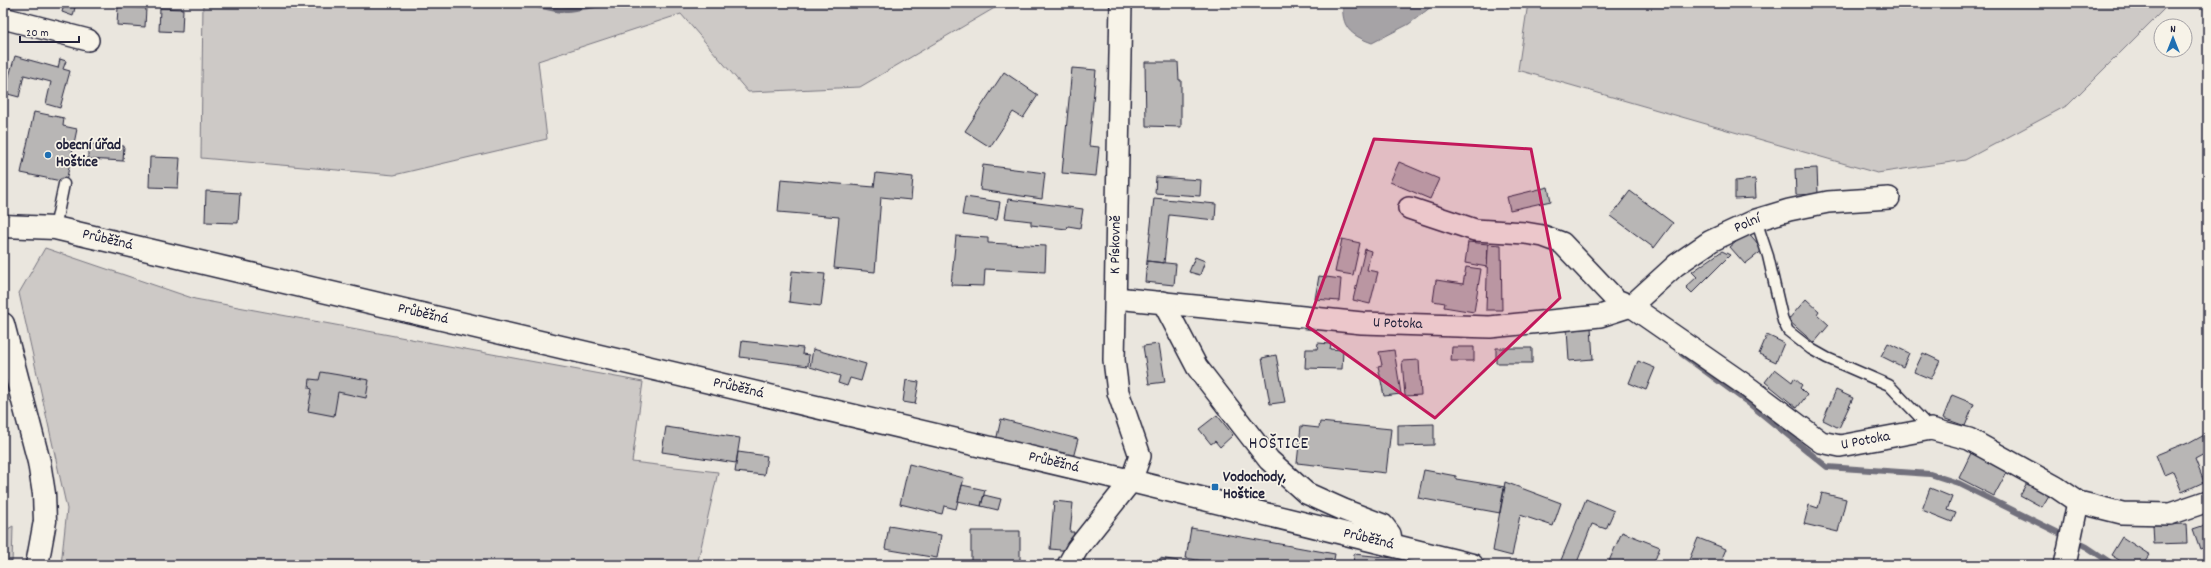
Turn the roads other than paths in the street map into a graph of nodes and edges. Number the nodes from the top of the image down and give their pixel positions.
1 (1121, 3) edge
2 (3, 18) edge
3 (88, 40) dead end
4 (64, 184) dead end
5 (1889, 198) dead end
6 (1409, 208) dead end
7 (1756, 220) junction
8 (3, 226) edge
9 (55, 228) junction
10 (1116, 298) junction
11 (1163, 302) junction
12 (1631, 306) junction
13 (3, 324) edge
14 (1931, 430) junction
15 (1131, 481) junction
16 (2208, 500) edge
17 (2078, 502) junction
18 (1392, 545) junction
19 (37, 565) edge
20 (1068, 565) edge
21 (1472, 565) edge
22 (2065, 565) edge

1 - 10 street, K Pískovně
2 - 3 street
4 - 9 lane
5 - 7 street, Polní
6 - 12 street, U Potoka
7 - 12 street, Polní
7 - 14 lane
8 - 9 street, Průběžná
9 - 15 street, Průběžná
10 - 11 street, U Potoka
10 - 15 street, K Pískovně
11 - 12 street, U Potoka
11 - 18 street
12 - 14 street, U Potoka
13 - 19 street
14 - 17 street, U Potoka
15 - 18 street, Průběžná
15 - 20 street, K Pískovně
16 - 17 street, U Potoka
17 - 22 street
18 - 21 street, Průběžná

